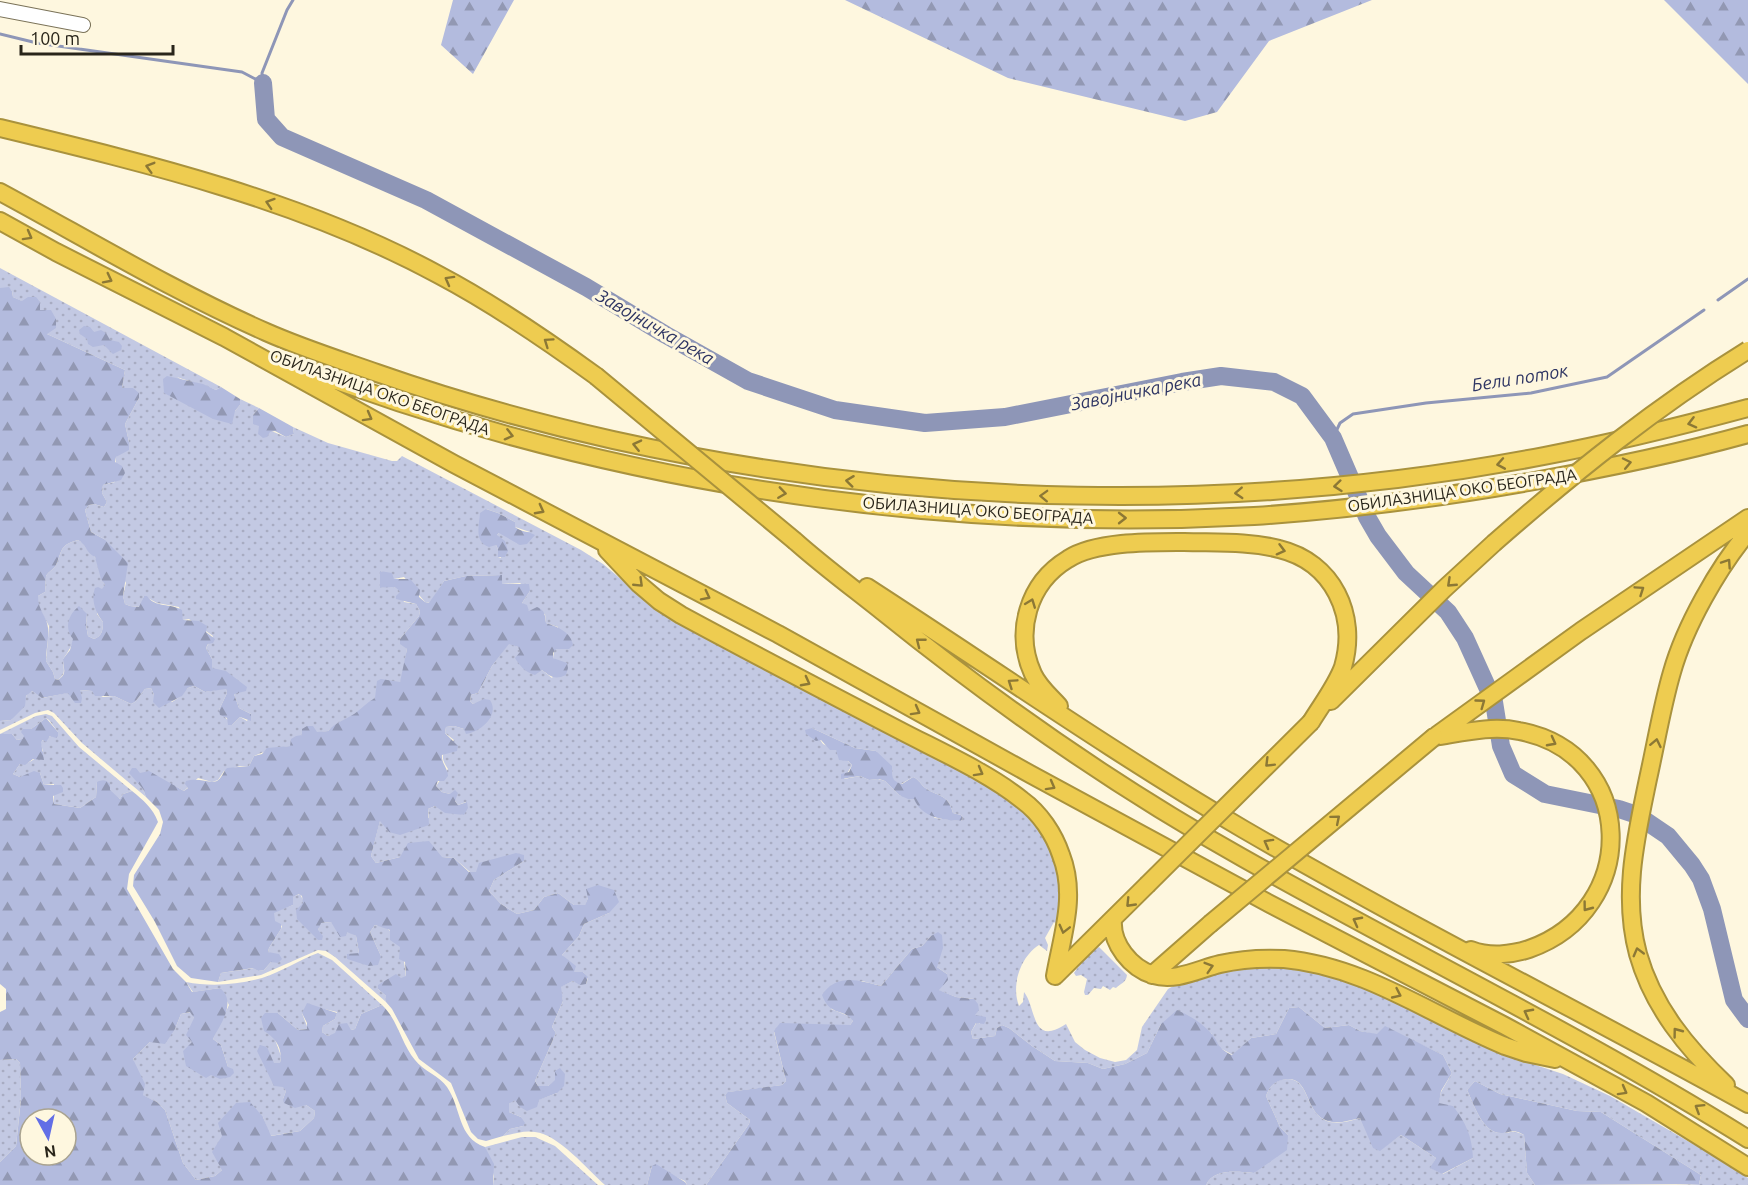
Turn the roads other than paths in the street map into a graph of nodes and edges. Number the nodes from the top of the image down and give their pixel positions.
1 (0, 9) edge
2 (83, 25) dead end
3 (0, 128) edge
4 (0, 192) edge
5 (0, 220) edge
6 (224, 337) junction
7 (1748, 350) edge
8 (1748, 408) edge
9 (1748, 434) edge
10 (1748, 518) edge
11 (1748, 532) edge
12 (598, 541) junction
13 (821, 564) junction
14 (1311, 722) junction
15 (1434, 738) junction
16 (1095, 739) junction
17 (1113, 920) junction
18 (1448, 942) junction
19 (1152, 975) junction
20 (1572, 1063) junction
21 (1748, 1103) edge
22 (1748, 1139) edge
23 (1748, 1167) edge

1 - 2 street
13 -> 3 highway, bridge
8 -> 4 highway, ОБИЛАЗНИЦА ОКО БЕОГРАДА
5 -> 6 highway
6 -> 9 highway, ОБИЛАЗНИЦА ОКО БЕОГРАДА
6 -> 12 highway
7 -> 14 highway, bridge
15 -> 10 highway
21 -> 11 highway
12 -> 17 highway
12 -> 20 highway
16 -> 13 highway
22 -> 13 highway
16 -> 14 highway
14 -> 17 highway, bridge
15 -> 18 highway
19 -> 15 highway, bridge
18 -> 16 highway
17 - 19 highway
18 - 21 highway
19 -> 20 highway
20 -> 23 highway

